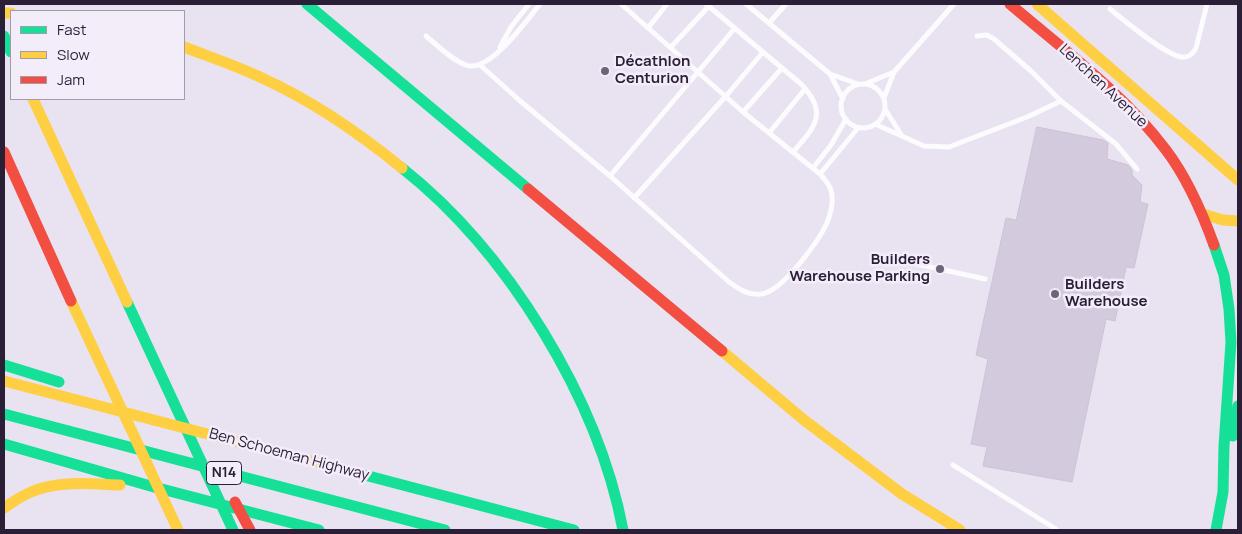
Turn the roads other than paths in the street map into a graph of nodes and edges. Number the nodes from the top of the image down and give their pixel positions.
1 (307, 4) edge
2 (529, 4) edge
3 (540, 4) edge
4 (667, 4) edge
5 (746, 4) edge
6 (786, 4) edge
7 (954, 4) edge
8 (1010, 4) edge
9 (1037, 4) edge
10 (1207, 4) edge
11 (625, 5) edge
12 (708, 5) edge
13 (1110, 9) dead end
14 (769, 23) junction
15 (648, 28) junction
16 (735, 28) junction
17 (4, 36) edge
18 (426, 36) dead end
19 (977, 36) dead end
20 (185, 47) edge
21 (671, 47) junction
22 (10, 50) edge
23 (498, 52) junction
24 (763, 52) junction
25 (480, 65) junction
26 (782, 68) junction
27 (698, 71) junction
28 (894, 72) junction
29 (830, 74) junction
30 (858, 84) junction
31 (865, 84) junction
32 (805, 88) junction
33 (726, 96) junction
34 (843, 98) junction
35 (884, 98) junction
36 (33, 100) edge
37 (1061, 101) junction
38 (885, 109) junction
39 (743, 112) junction
40 (846, 119) junction
41 (875, 124) junction
42 (858, 128) junction
43 (769, 132) junction
44 (903, 136) junction
45 (4, 152) edge
46 (793, 152) junction
47 (813, 168) junction
48 (1137, 169) dead end
49 (820, 174) junction
50 (1236, 175) edge
51 (610, 176) junction
52 (12, 198) dead end
53 (634, 198) junction
54 (1204, 214) junction
55 (1238, 221) edge
56 (898, 260) dead end
57 (985, 279) dead end
58 (73, 307) junction
59 (4, 365) edge
60 (4, 381) edge
61 (72, 386) dead end
62 (169, 390) junction
63 (90, 392) dead end
64 (1238, 406) edge
65 (4, 414) edge
66 (225, 438) junction
67 (4, 444) edge
68 (953, 465) dead end
69 (154, 487) junction
70 (1223, 492) junction
71 (4, 508) edge
72 (1056, 529) edge
73 (178, 530) edge
74 (233, 530) edge
75 (250, 530) edge
76 (319, 530) edge
77 (445, 530) edge
78 (574, 530) edge
79 (623, 530) edge
80 (960, 530) edge
81 (1216, 530) edge

1 - 80 main road
2 - 23 lane
3 - 23 lane
4 - 15 lane
5 - 14 lane
6 - 14 lane
7 - 28 lane
8 - 54 main road, Lenchen Avenue
9 - 50 main road, Lenchen Avenue
10 - 13 lane
11 - 15 lane
12 - 16 lane
12 - 21 lane
14 - 29 lane
15 - 21 lane
16 - 24 lane
16 - 27 lane
17 - 22 main road
18 - 25 lane
19 - 37 lane
20 - 79 main road
21 - 27 lane
23 - 25 lane
24 - 26 lane
24 - 33 lane
25 - 51 lane
26 - 32 lane
26 - 39 lane
27 - 33 lane
27 - 51 lane
28 - 31 lane
28 - 35 lane
29 - 30 lane
29 - 34 lane
30 - 31 lane
30 - 34 lane
31 - 35 lane
32 - 43 lane
32 - 46 lane
33 - 39 lane
33 - 53 lane
34 - 40 lane
35 - 38 lane
36 - 62 main road, N14
37 - 44 lane
37 - 48 lane
38 - 41 lane
38 - 44 lane
39 - 43 lane
40 - 42 lane
40 - 47 lane
41 - 42 lane
41 - 44 lane
42 - 49 lane
43 - 46 lane
45 - 58 main road
46 - 47 lane
47 - 49 lane
49 - 53 lane
51 - 53 lane
52 - 58 main road
54 - 55 main road
54 - 70 main road, Lenchen Avenue
56 - 57 lane
58 - 73 main road
59 - 61 main road
60 - 66 main road, Ben Schoeman Highway / N14
62 - 74 main road, N14
62 - 75 main road
63 - 66 main road
64 - 70 main road
65 - 77 main road, N14
66 - 78 main road, Ben Schoeman Highway / N14
67 - 69 main road
68 - 72 lane
69 - 71 main road
69 - 76 main road
70 - 81 main road, Lenchen Avenue

